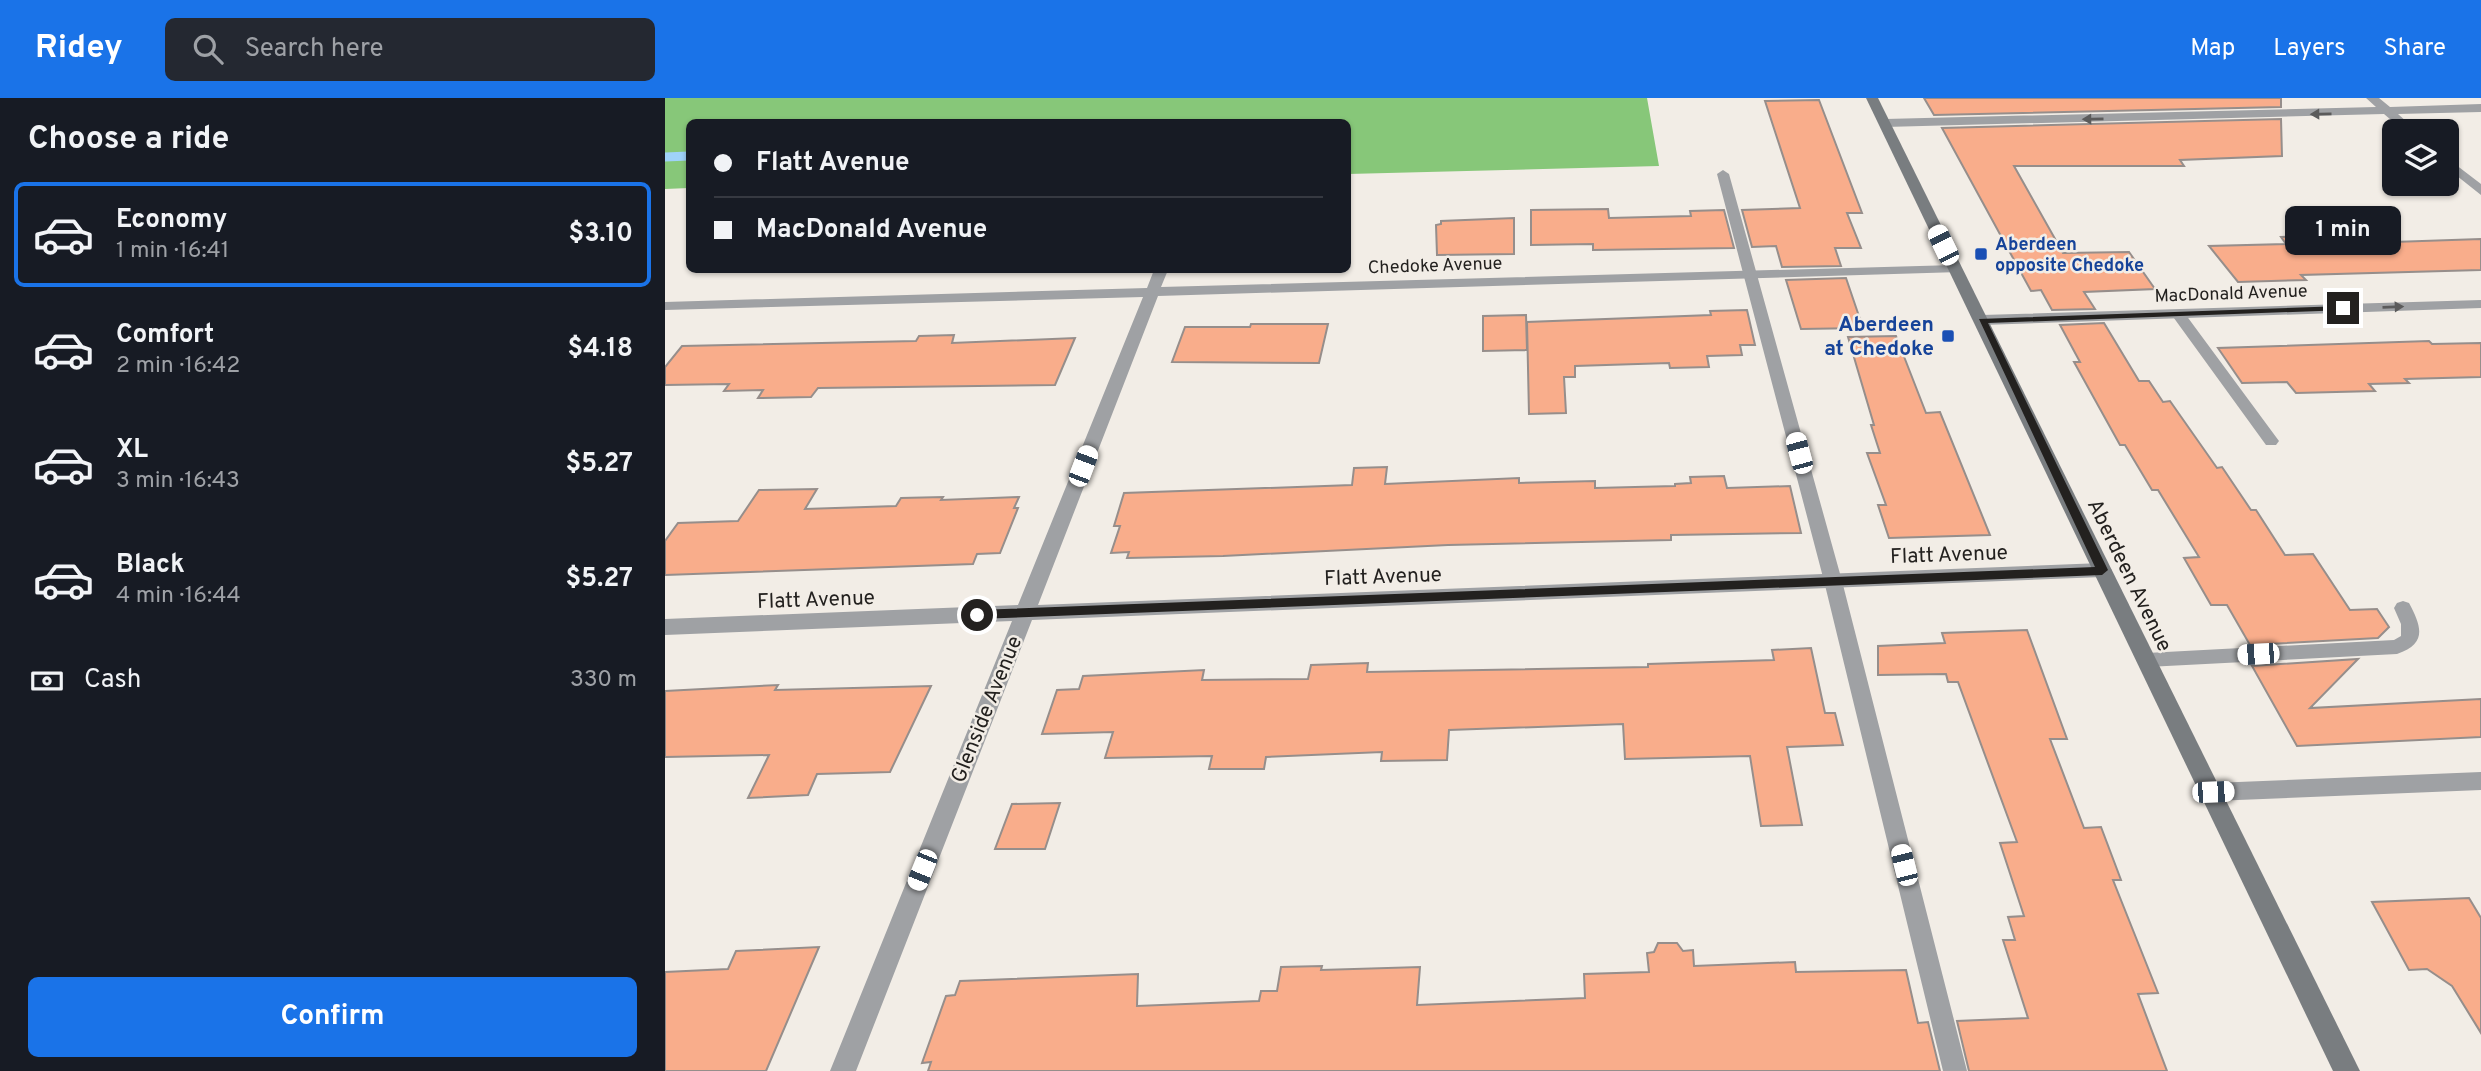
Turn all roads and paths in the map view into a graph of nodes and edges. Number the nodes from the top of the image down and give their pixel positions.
1 (1872, 98) edge
2 (2372, 98) edge
3 (2481, 108) edge
4 (2389, 112) junction
5 (2397, 119) edge
6 (1885, 123) junction
7 (2459, 172) edge
8 (1723, 174) dead end
9 (2481, 191) edge
10 (1955, 269) junction
11 (1160, 273) edge
12 (1752, 275) junction
13 (1151, 294) junction
14 (2481, 303) edge
15 (665, 306) edge
16 (2178, 314) junction
17 (1982, 320) junction
18 (2271, 441) dead end
19 (2102, 570) junction
20 (1833, 581) junction
21 (2403, 608) dead end
22 (1025, 613) junction
23 (665, 627) edge
24 (2147, 660) junction
25 (2481, 781) edge
26 (2213, 792) junction
27 (843, 1071) edge
28 (1955, 1071) edge
29 (2347, 1071) edge

1 - 6 main road, Aberdeen Avenue
2 - 4 street
3 - 4 street
4 - 5 street
4 -> 6 street
6 - 10 main road, Aberdeen Avenue
7 - 9 street
8 - 12 lane
10 - 12 street, Chedoke Avenue
10 - 17 main road, Aberdeen Avenue
11 - 13 street, Glenside Avenue
12 - 13 street, Chedoke Avenue
12 - 20 lane
13 - 15 street, Chedoke Avenue
13 - 22 street, Glenside Avenue
16 -> 14 street, MacDonald Avenue
16 - 17 street, MacDonald Avenue
16 - 18 lane
17 - 19 main road, Aberdeen Avenue
19 - 20 street, Flatt Avenue
19 - 24 main road, Aberdeen Avenue
20 - 22 street, Flatt Avenue
20 - 28 lane
21 - 24 lane
22 - 23 street, Flatt Avenue
22 - 27 street, Glenside Avenue
24 - 26 main road, Aberdeen Avenue
25 - 26 lane
26 - 29 main road, Aberdeen Avenue

